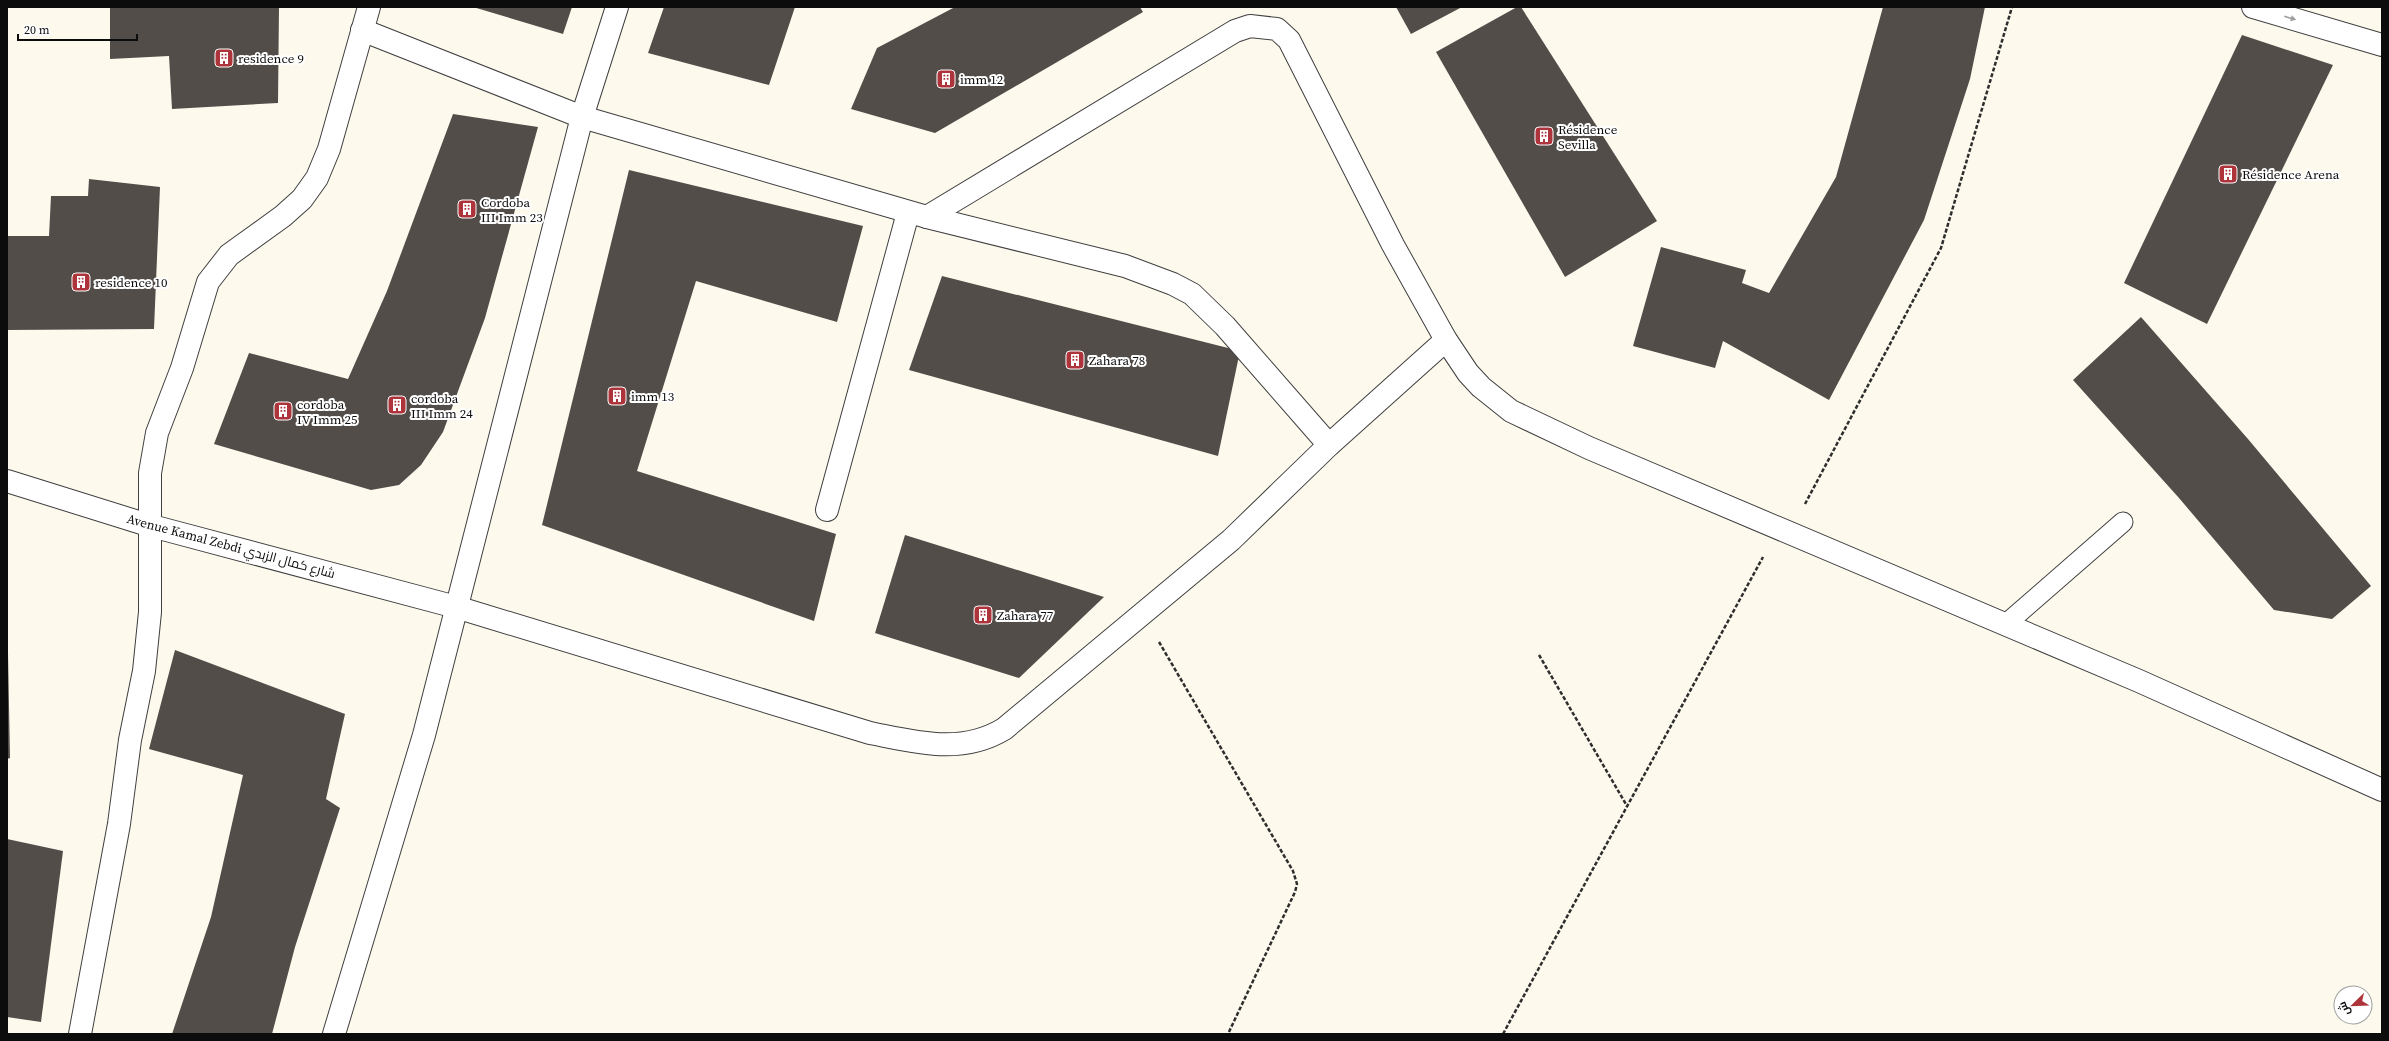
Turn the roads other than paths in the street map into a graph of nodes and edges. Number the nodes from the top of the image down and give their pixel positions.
1 (369, 7) edge
2 (617, 7) edge
3 (2253, 7) edge
4 (362, 30) junction
5 (2382, 45) edge
6 (582, 117) junction
7 (918, 215) junction
8 (1446, 340) junction
9 (1329, 445) junction
10 (7, 481) edge
11 (827, 510) dead end
12 (2123, 522) dead end
13 (148, 525) junction
14 (456, 607) junction
15 (2006, 624) junction
16 (2382, 790) edge
17 (80, 1034) edge
18 (334, 1034) edge

1 - 4 street
2 - 6 street
3 -> 5 street
4 - 6 street
4 - 13 street
6 - 7 street
6 - 14 street
7 - 8 street
7 - 9 street
7 - 11 street
8 - 9 street, Avenue Kamal Zebdi شارع كمال الزبدي
8 - 15 street
9 - 14 street, Avenue Kamal Zebdi شارع كمال الزبدي
10 - 13 street, Avenue Kamal Zebdi شارع كمال الزبدي
12 - 15 lane
13 - 14 street, Avenue Kamal Zebdi شارع كمال الزبدي
13 - 17 street
14 - 18 street
15 - 16 street

